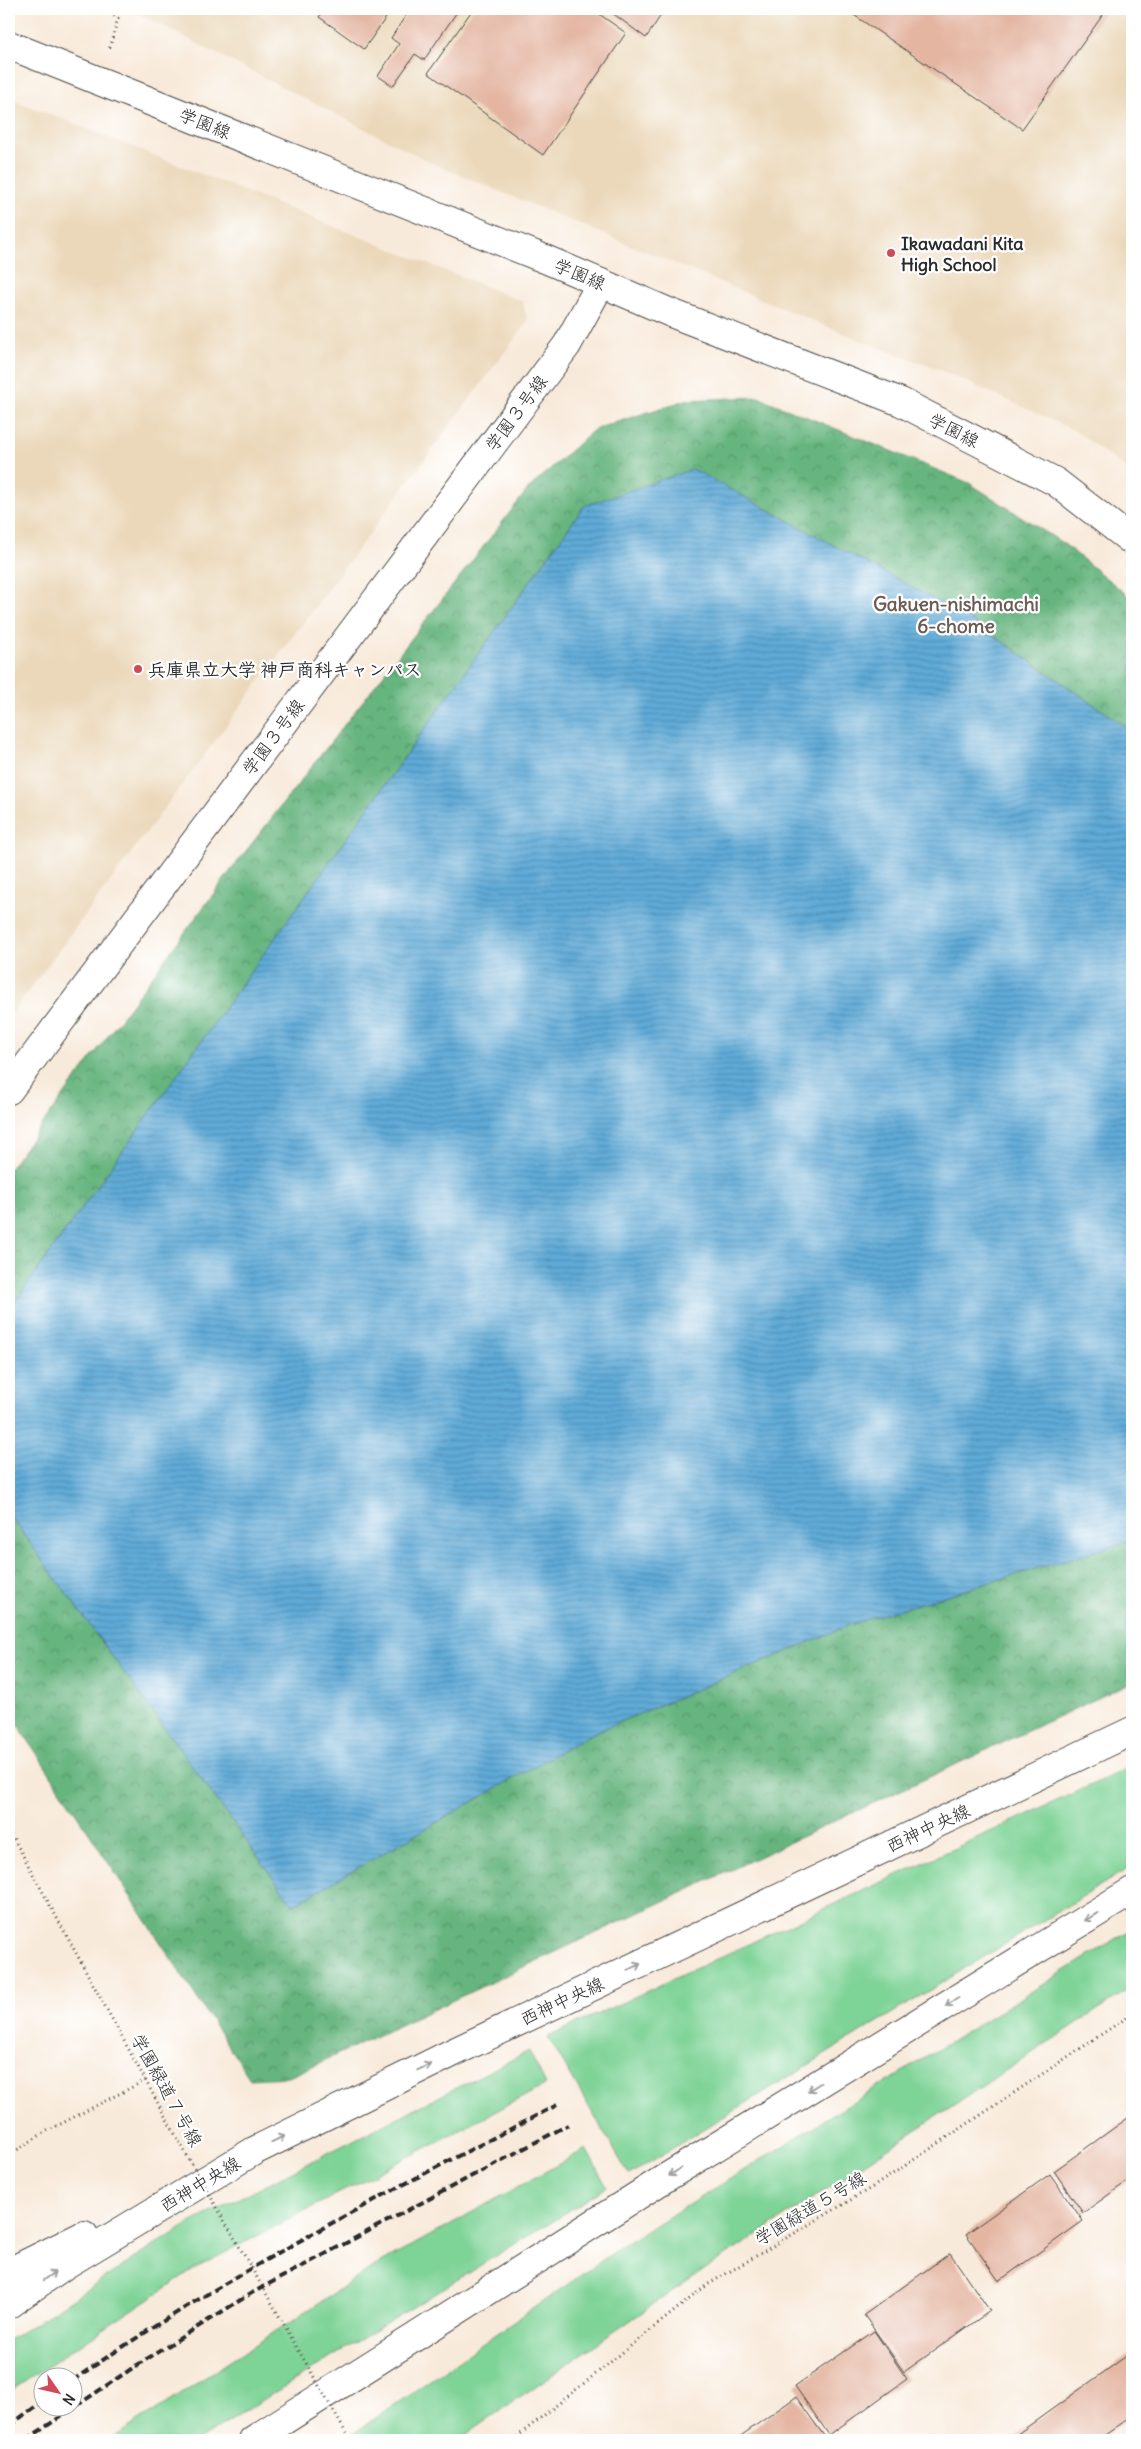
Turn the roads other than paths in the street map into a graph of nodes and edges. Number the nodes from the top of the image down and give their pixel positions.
1 (9, 45) edge
2 (601, 283) junction
3 (1132, 541) edge
4 (9, 1090) edge
5 (1132, 1731) edge
6 (1132, 1892) edge
7 (254, 2151) junction
8 (9, 2272) edge
9 (9, 2304) edge
10 (391, 2353) junction
11 (253, 2440) edge
12 (286, 2440) edge

1 - 2 street, 学園線
2 - 3 street, 学園線
2 - 4 street, 学園３号線
7 -> 5 street, 西神中央線
6 -> 10 street
7 - 8 street
9 -> 7 street, 西神中央線
10 - 11 street
10 - 12 street

